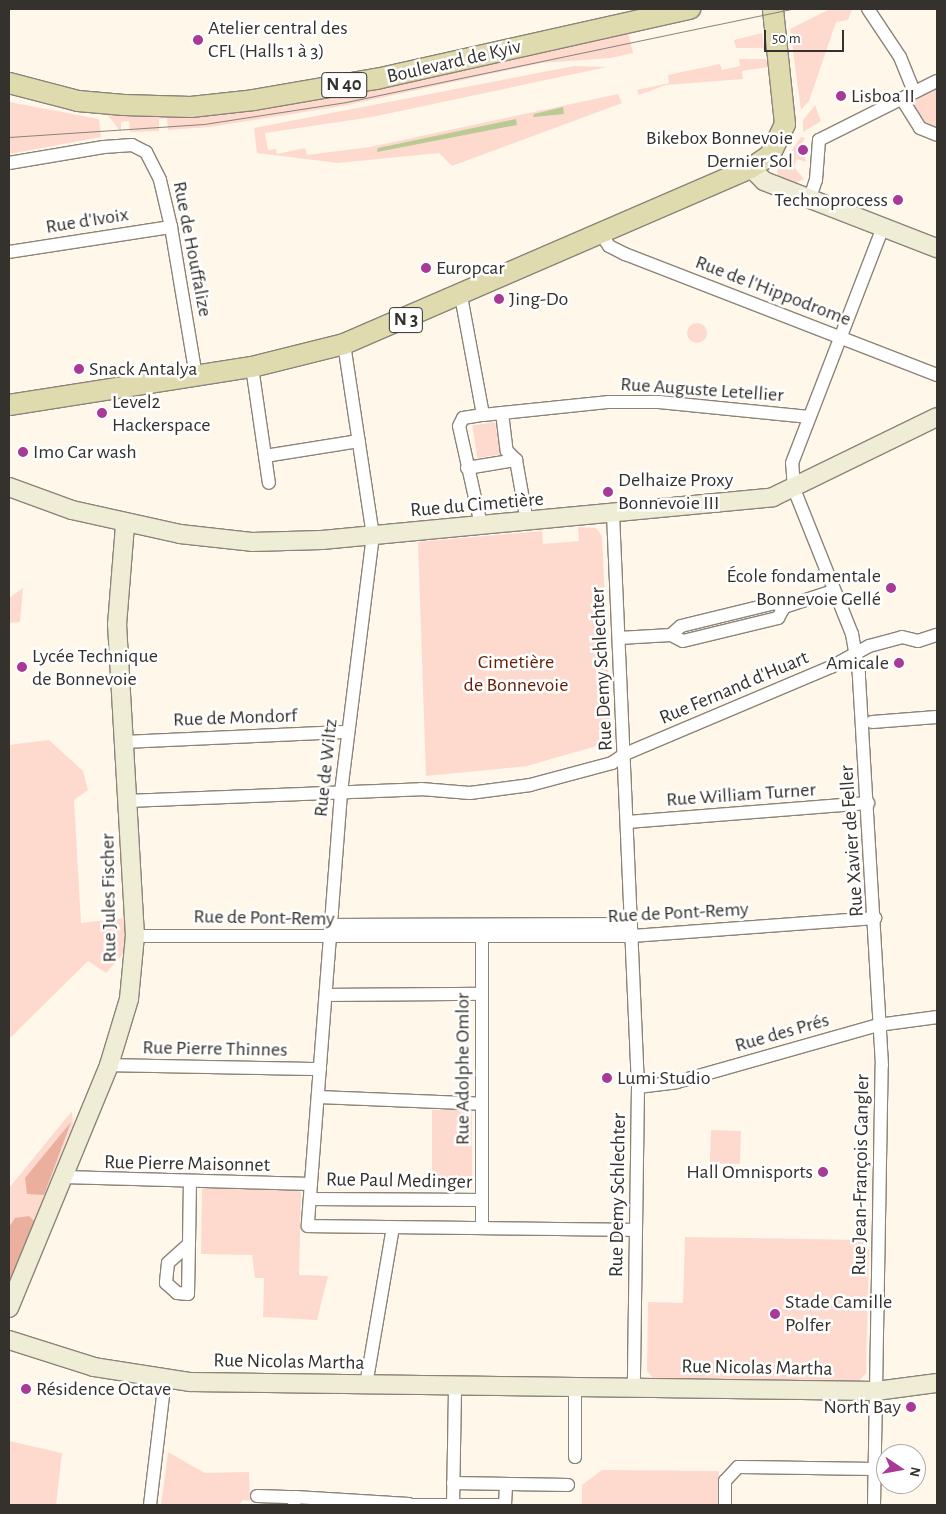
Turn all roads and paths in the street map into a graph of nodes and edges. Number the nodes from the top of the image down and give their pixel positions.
1 (690, 9) edge
2 (773, 9) edge
3 (868, 9) edge
4 (937, 81) edge
5 (9, 83) edge
6 (914, 92) junction
7 (902, 99) junction
8 (937, 135) edge
9 (9, 163) edge
10 (751, 168) junction
11 (810, 198) junction
12 (171, 226) junction
13 (883, 227) junction
14 (601, 234) junction
15 (937, 248) edge
16 (9, 252) edge
17 (461, 296) junction
18 (840, 337) junction
19 (344, 344) junction
20 (252, 367) junction
21 (937, 374) edge
22 (196, 376) junction
23 (9, 405) edge
24 (502, 413) junction
25 (483, 415) junction
26 (810, 417) junction
27 (937, 417) edge
28 (359, 441) junction
29 (265, 456) junction
30 (516, 460) junction
31 (468, 468) junction
32 (269, 483) dead end
33 (9, 487) edge
34 (794, 489) junction
35 (613, 514) junction
36 (527, 522) junction
37 (125, 525) junction
38 (481, 525) junction
39 (373, 536) junction
40 (833, 591) junction
41 (937, 635) edge
42 (619, 638) junction
43 (856, 654) junction
44 (937, 718) edge
45 (872, 722) dead end
46 (348, 732) junction
47 (124, 742) junction
48 (624, 754) junction
49 (341, 793) junction
50 (127, 801) junction
51 (868, 804) junction
52 (627, 822) junction
53 (875, 918) junction
54 (331, 929) junction
55 (631, 930) junction
56 (482, 932) junction
57 (136, 936) junction
58 (482, 994) junction
59 (326, 995) junction
60 (937, 1017) edge
61 (878, 1025) junction
62 (109, 1065) junction
63 (320, 1069) junction
64 (638, 1087) junction
65 (318, 1097) junction
66 (482, 1104) junction
67 (63, 1177) junction
68 (190, 1182) junction
69 (311, 1184) junction
70 (310, 1199) junction
71 (482, 1200) junction
72 (394, 1227) junction
73 (482, 1228) junction
74 (636, 1230) junction
75 (188, 1244) dead end
76 (9, 1308) edge
77 (9, 1340) edge
78 (165, 1380) junction
79 (937, 1382) edge
80 (366, 1384) junction
81 (454, 1386) junction
82 (575, 1387) junction
83 (634, 1388) junction
84 (876, 1391) junction
85 (575, 1457) dead end
86 (874, 1469) junction
87 (453, 1484) junction
88 (506, 1484) junction
89 (568, 1485) dead end
90 (257, 1496) dead end
91 (294, 1501) edge
92 (150, 1505) edge
93 (407, 1505) edge
94 (453, 1505) edge
95 (498, 1505) edge
96 (505, 1505) edge
97 (725, 1505) edge
98 (874, 1505) edge

1 - 5 main road, Boulevard de Kyiv / N 40
2 - 10 main road, N 3
3 - 6 street
4 - 6 street
6 - 7 street
7 - 8 street
7 - 11 street
9 - 12 street, Rue de Houffalize
10 - 11 street
10 - 14 main road, N 3
11 - 13 street
12 - 16 street, Rue d'Ivoix
12 - 22 street, Rue de Houffalize
13 - 15 street
13 - 18 street, Rue Xavier de Feller
14 - 17 main road, N 3
14 - 18 street, Rue de l'Hippodrome
17 - 19 main road, N 3
17 - 25 street
18 - 21 street, Rue de l'Hippodrome
18 - 26 street, Rue Xavier de Feller
19 - 20 main road, N 3
19 - 28 street, Rue de Wiltz
20 - 22 main road, N 3
20 - 29 street
22 - 23 main road, N 3
24 - 25 street, Rue Auguste Letellier
24 - 26 street, Rue Auguste Letellier
24 - 30 street
25 - 31 street, Rue Auguste Letellier
26 - 34 street, Rue Xavier de Feller
27 - 34 street, Rue du Cimetière
28 - 29 street
28 - 39 street, Rue de Wiltz
29 - 32 street
30 - 31 street
30 - 36 street
31 - 38 street
33 - 37 street, Rue du Cimetière
34 - 35 street, Rue du Cimetière
34 - 40 street, Rue Xavier de Feller
35 - 36 street, Rue du Cimetière
35 - 42 street, Rue Demy Schlechter
36 - 38 street, Rue du Cimetière
37 - 39 street, Rue du Cimetière
37 - 47 street, Rue Jules Fischer
38 - 39 street, Rue du Cimetière
39 - 46 street, Rue de Wiltz
40 - 42 street
40 - 43 street, Rue Xavier de Feller
41 - 43 street, Rue Fernand d'Huart
42 - 48 street, Rue Demy Schlechter
43 - 48 street, Rue Fernand d'Huart
43 - 51 street, Rue Xavier de Feller
44 - 45 street
46 - 47 street, Rue de Mondorf
46 - 49 street, Rue de Wiltz
47 - 50 street, Rue Jules Fischer
48 - 49 street, Rue Fernand d'Huart
48 - 52 street, Rue Demy Schlechter
49 - 50 street, Rue Fernand d'Huart
49 - 54 street, Rue de Wiltz
50 - 57 street, Rue Jules Fischer
51 - 52 street, Rue William Turner
51 - 53 street, Rue Xavier de Feller
52 - 55 street, Rue Demy Schlechter
53 - 55 street, Rue de Pont-Remy
53 - 61 street, Rue Xavier de Feller
54 - 56 street, Rue de Pont-Remy
54 - 57 street, Rue de Pont-Remy
54 - 59 street, Rue de Wiltz
55 - 56 street, Rue de Pont-Remy
55 - 64 street, Rue Demy Schlechter
56 - 58 street, Rue Adolphe Omlor
57 - 62 street, Rue Jules Fischer
58 - 59 street
58 - 66 street, Rue Adolphe Omlor
59 - 63 street, Rue de Wiltz
60 - 61 street, Rue des Prés
61 - 64 street, Rue des Prés
61 - 84 street, Rue Jean-François Gangler
62 - 63 street, Rue Pierre Thinnes
62 - 67 street, Rue Jules Fischer
63 - 65 street, Rue de Wiltz
64 - 74 street, Rue Demy Schlechter
65 - 66 street
65 - 69 street, Rue de Wiltz
66 - 71 street, Rue Adolphe Omlor
67 - 68 street, Rue Pierre Maisonnet
67 - 76 street, Rue Jules Fischer
68 - 69 street, Rue Pierre Maisonnet
68 - 75 street
69 - 70 street, Rue de Wiltz
70 - 71 street, Rue Paul Medinger
70 - 72 street, Rue Paul Medinger
71 - 73 street, Rue Paul Medinger
72 - 73 street, Rue Paul Medinger
72 - 80 street
73 - 74 street, Rue Paul Medinger
74 - 83 street, Rue Demy Schlechter
77 - 78 street, Rue Nicolas Martha
78 - 80 street, Rue Nicolas Martha
78 - 92 street
79 - 84 street, Rue Nicolas Martha
80 - 81 street, Rue Nicolas Martha
81 - 82 street, Rue Nicolas Martha
81 - 87 street
82 - 83 street, Rue Nicolas Martha
82 - 85 street
83 - 84 street, Rue Nicolas Martha
84 - 86 street, Rue Jean-François Gangler
86 - 97 street
86 - 98 street, Rue Jean-François Gangler
87 - 88 street
87 - 94 street
88 - 89 street
88 - 96 street
90 - 91 street
91 - 93 street
93 - 94 street
94 - 95 street

